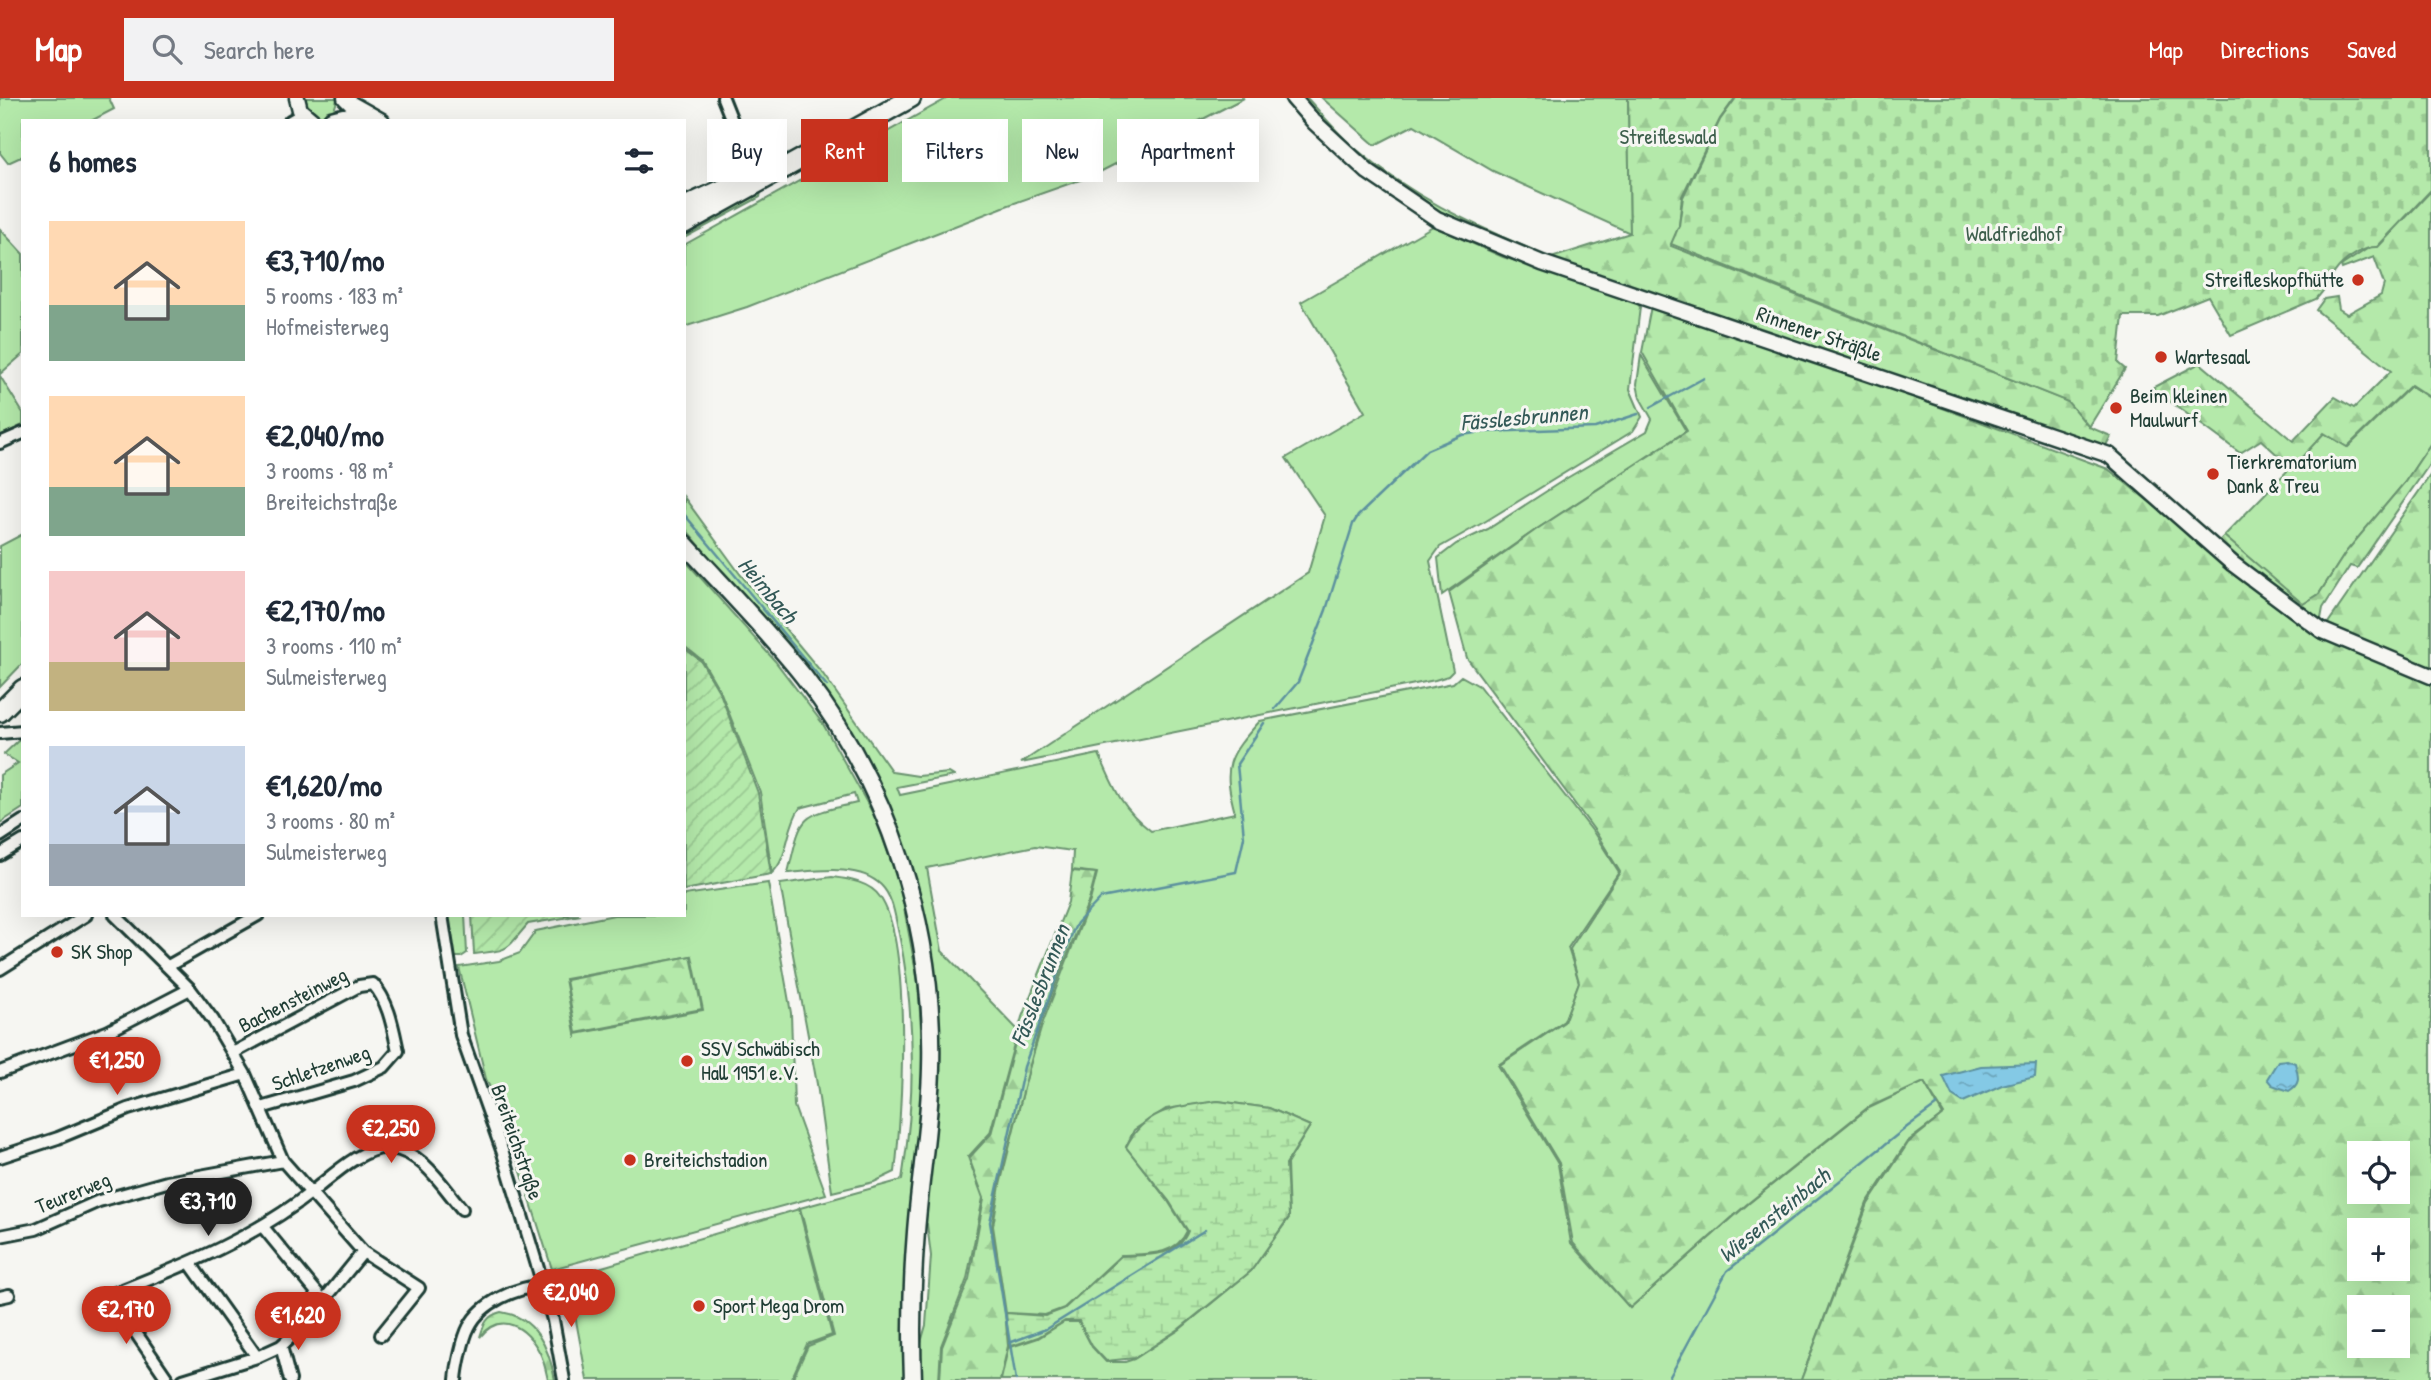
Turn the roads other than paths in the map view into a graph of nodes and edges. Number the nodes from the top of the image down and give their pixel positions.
1 (344, 98) edge
2 (723, 98) edge
3 (910, 98) edge
4 (1293, 98) edge
5 (330, 119) edge
6 (332, 119) edge
7 (377, 119) edge
8 (731, 119) edge
9 (686, 206) edge
10 (686, 223) edge
11 (21, 433) edge
12 (0, 443) edge
13 (686, 544) edge
14 (2431, 676) edge
15 (21, 691) edge
16 (21, 706) edge
17 (0, 712) edge
18 (0, 727) edge
19 (21, 731) edge
20 (0, 733) edge
21 (21, 822) edge
22 (0, 836) edge
23 (21, 842) edge
24 (0, 855) edge
25 (83, 917) edge
26 (117, 917) edge
27 (254, 917) edge
28 (442, 917) edge
29 (168, 965) junction
30 (0, 969) edge
31 (373, 984) joint
32 (190, 989) junction
33 (233, 1053) junction
34 (0, 1072) edge
35 (245, 1074) junction
36 (261, 1108) junction
37 (0, 1157) edge
38 (283, 1161) junction
39 (311, 1193) junction
40 (462, 1209) dead end
41 (263, 1227) junction
42 (0, 1236) edge
43 (363, 1252) junction
44 (190, 1263) junction
45 (543, 1285) junction
46 (323, 1300) junction
47 (381, 1335) dead end
48 (281, 1346) junction
49 (257, 1357) junction
50 (221, 1374) edge
51 (169, 1380) edge
52 (183, 1380) edge
53 (289, 1380) edge
54 (456, 1380) edge
55 (564, 1380) edge
56 (913, 1380) edge

1 - 5 street
1 - 7 street
2 - 8 street
3 - 9 main road
3 - 10 main road
4 - 14 street, Rinnener Sträßle
6 - 7 street
11 - 12 street
13 - 56 main road
15 - 17 main road
16 - 18 main road
19 - 20 street
21 - 22 street
23 - 24 street
25 - 30 street
26 - 29 street
27 - 29 street
28 - 45 street, Breiteichstraße
29 - 32 street
31 - 33 street, Bachensteinweg
31 - 36 street, Schletzenweg
32 - 33 street
32 - 34 street
33 - 35 street
35 - 36 street
35 - 37 street
36 - 38 street
38 - 39 street
38 - 42 street, Teurerweg
39 - 40 street
39 - 41 street
39 - 43 street
41 - 44 street
41 - 46 street
43 - 46 street
43 - 47 street
44 - 49 street
44 - 51 street
45 - 54 street
45 - 55 street, Breiteichstraße
46 - 48 street
48 - 49 street
48 - 53 street
49 - 50 street
50 - 52 street

